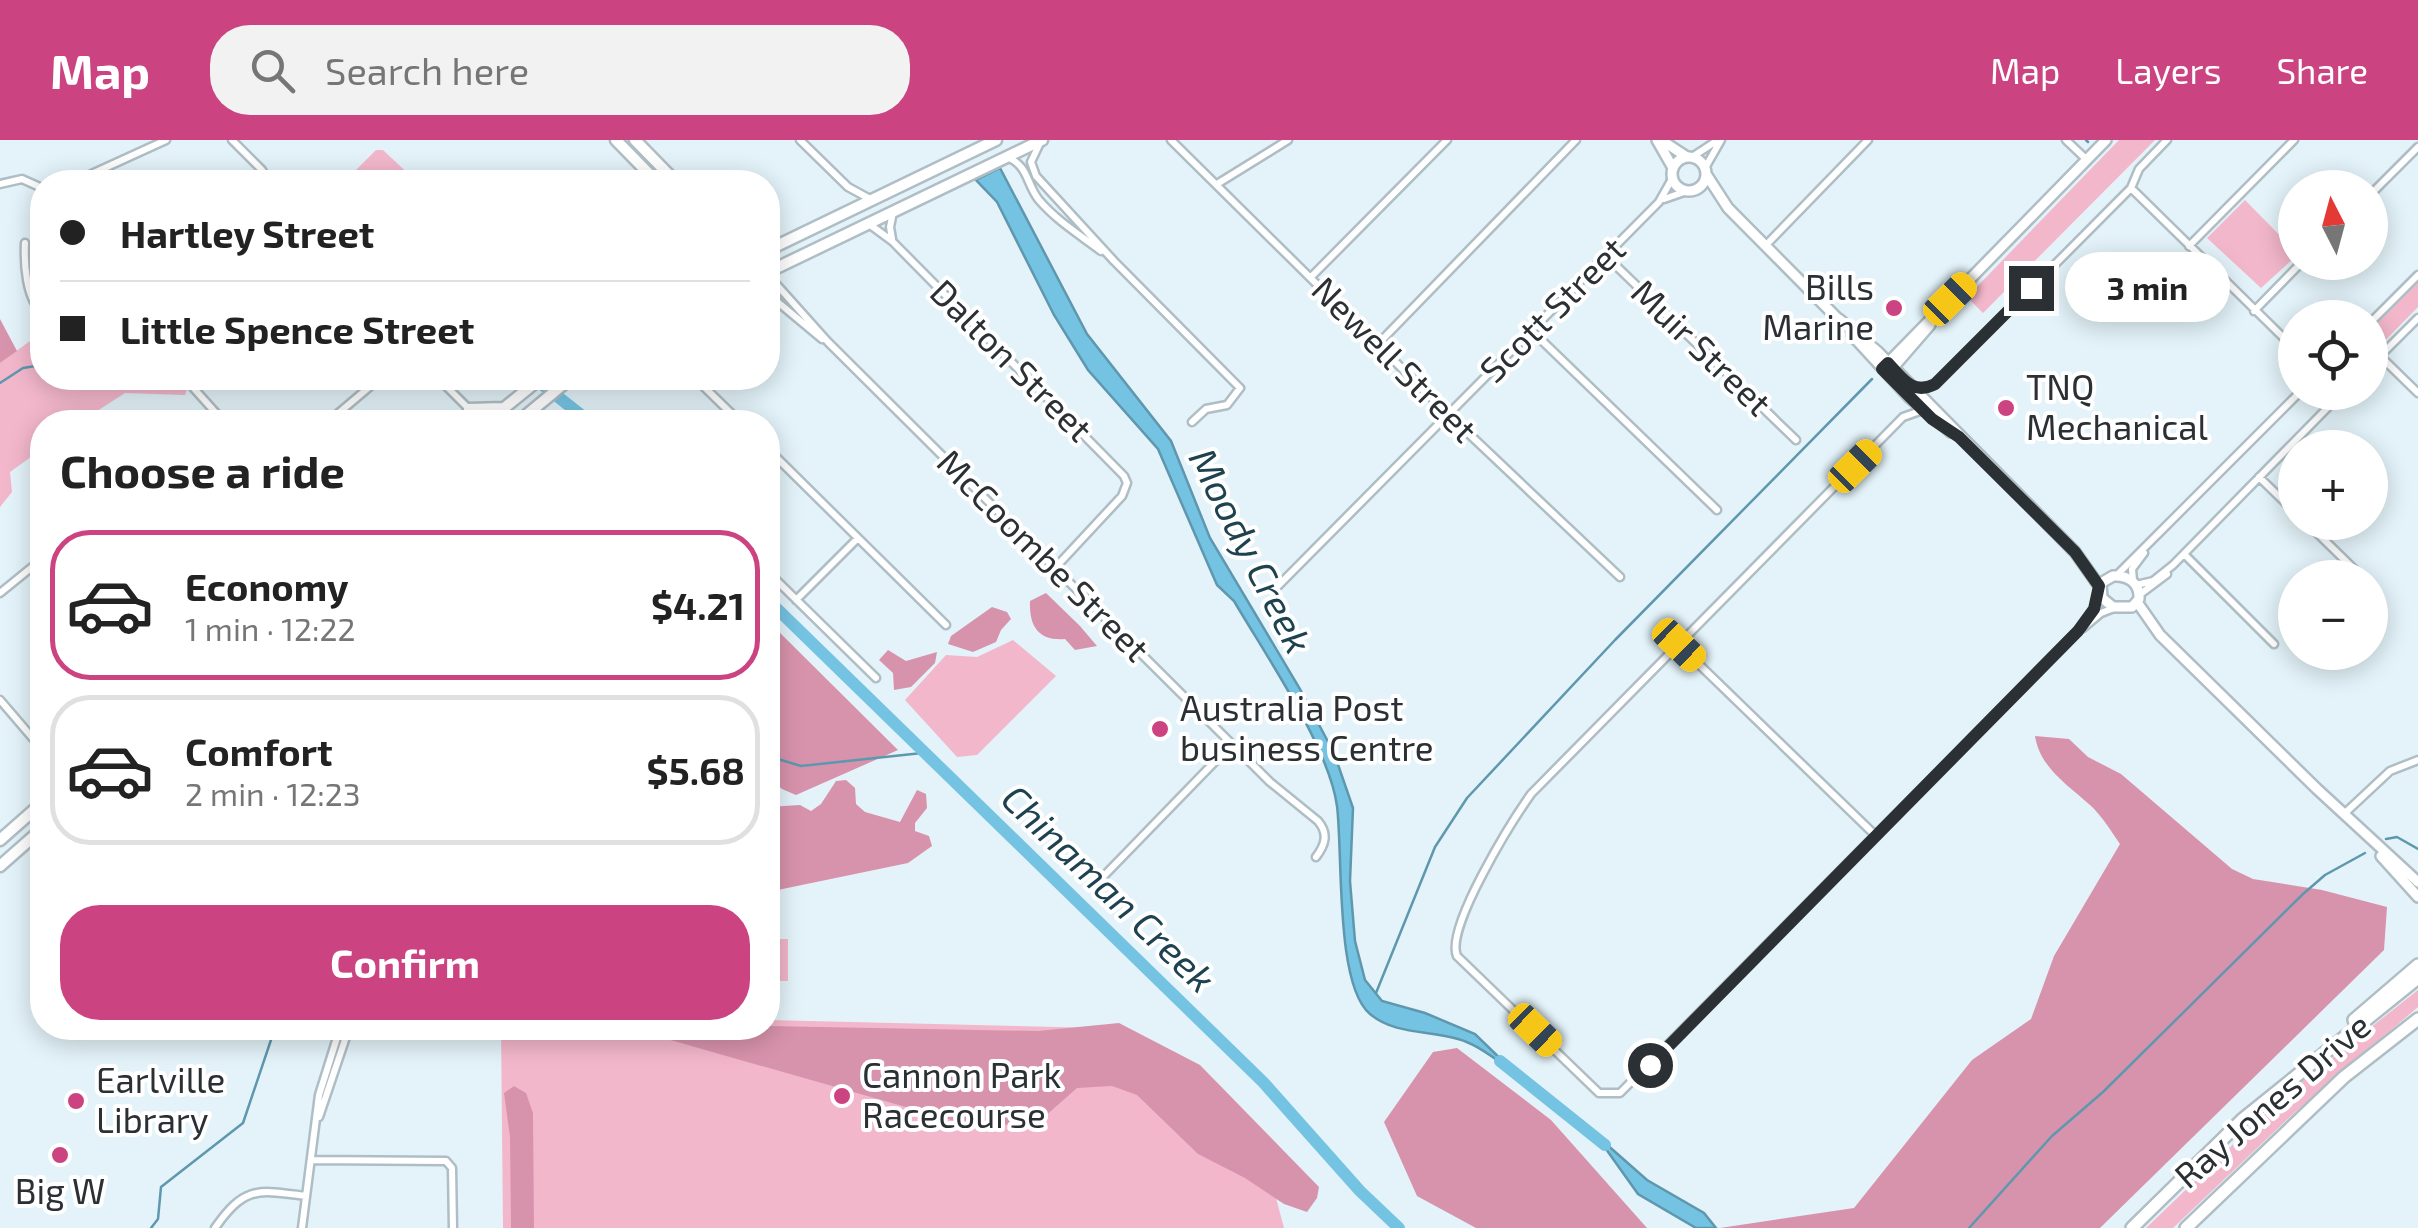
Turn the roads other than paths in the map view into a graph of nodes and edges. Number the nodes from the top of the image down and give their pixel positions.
1 (166, 140) edge
2 (232, 140) edge
3 (616, 140) edge
4 (635, 140) edge
5 (800, 140) edge
6 (996, 140) edge
7 (1042, 140) edge
8 (1172, 140) edge
9 (1288, 140) edge
10 (1447, 140) edge
11 (1576, 140) edge
12 (1659, 140) edge
13 (1720, 140) edge
14 (1868, 140) edge
15 (2066, 140) edge
16 (2167, 140) edge
17 (2294, 140) edge
18 (2103, 141) edge
19 (2418, 147) edge
20 (1007, 157) junction
21 (1689, 157) junction
22 (2087, 160) junction
23 (100, 170) edge
24 (261, 170) edge
25 (645, 170) edge
26 (664, 170) edge
27 (1705, 171) junction
28 (1673, 173) junction
29 (2388, 177) edge
30 (30, 183) edge
31 (0, 184) edge
32 (1043, 184) junction
33 (1216, 184) junction
34 (848, 187) junction
35 (2131, 188) junction
36 (1692, 190) junction
37 (1033, 191) junction
38 (870, 200) junction
39 (1658, 202) junction
40 (847, 203) junction
41 (1728, 208) junction
42 (894, 211) junction
43 (868, 223) junction
44 (892, 240) junction
45 (25, 243) dead end
46 (780, 243) edge
47 (1766, 245) junction
48 (2189, 246) junction
49 (1606, 256) junction
50 (1114, 261) junction
51 (780, 268) edge
52 (2418, 276) edge
53 (1311, 277) junction
54 (2284, 280) edge
55 (30, 282) edge
56 (780, 288) edge
57 (1950, 299) junction
58 (780, 305) edge
59 (2388, 305) edge
60 (2254, 311) junction
61 (2418, 318) edge
62 (1838, 319) junction
63 (1532, 331) junction
64 (1857, 334) junction
65 (2278, 334) edge
66 (1919, 340) junction
67 (828, 342) junction
68 (1378, 344) junction
69 (1903, 347) junction
70 (2388, 348) edge
71 (2388, 364) edge
72 (1887, 368) junction
73 (1935, 384) junction
74 (1909, 389) junction
75 (195, 390) edge
76 (366, 390) edge
77 (450, 390) edge
78 (527, 390) edge
79 (556, 390) edge
80 (707, 390) edge
81 (2418, 392) edge
82 (504, 408) junction
83 (1927, 408) junction
84 (468, 409) joint
85 (213, 410) edge
86 (342, 410) edge
87 (501, 410) edge
88 (532, 410) edge
89 (727, 410) edge
90 (2282, 410) edge
91 (2325, 410) edge
92 (1449, 415) junction
93 (1904, 417) junction
94 (1192, 422) dead end
95 (1796, 440) dead end
96 (780, 461) edge
97 (2259, 477) junction
98 (2278, 495) edge
99 (1717, 510) dead end
100 (858, 538) junction
101 (2324, 540) edge
102 (2150, 544) junction
103 (2075, 552) junction
104 (2184, 554) junction
105 (2345, 560) edge
106 (1056, 568) junction
107 (30, 569) edge
108 (2113, 576) junction
109 (1620, 577) dead end
110 (780, 584) edge
111 (1277, 587) dead end
112 (2099, 589) junction
113 (2136, 591) junction
114 (0, 594) edge
115 (796, 600) junction
116 (2118, 608) junction
117 (946, 624) dead end
118 (2078, 631) junction
119 (2160, 635) junction
120 (2274, 644) dead end
121 (1679, 645) junction
122 (876, 678) dead end
123 (0, 700) edge
124 (30, 735) edge
125 (1232, 744) junction
126 (2418, 760) edge
127 (2317, 789) junction
128 (30, 814) edge
129 (2344, 814) junction
130 (1875, 835) junction
131 (0, 840) edge
132 (30, 840) edge
133 (1316, 858) dead end
134 (0, 866) edge
135 (1099, 880) dead end
136 (2418, 882) edge
137 (2418, 898) edge
138 (2418, 964) edge
139 (2418, 978) edge
140 (2418, 1019) edge
141 (2418, 1029) edge
142 (336, 1040) edge
143 (344, 1040) edge
144 (2312, 1061) junction
145 (2344, 1077) junction
146 (317, 1123) junction
147 (312, 1160) junction
148 (306, 1196) junction
149 (215, 1228) edge
150 (302, 1228) edge
151 (453, 1228) edge
152 (2132, 1228) edge
153 (2186, 1228) edge

1 - 23 street
2 - 24 street
3 - 25 main road
4 - 26 main road
5 - 34 street
6 - 38 main road
7 - 20 main road
7 - 32 street
8 - 33 street, Newell Street
9 - 33 street
10 - 53 street
11 - 68 street
12 - 21 street
12 - 28 street
13 - 21 street
13 - 27 street
14 - 47 street
15 - 22 street
16 - 35 street
17 - 48 street
18 - 22 street
19 - 29 street
20 - 37 street
20 - 42 main road
21 - 27 street
21 - 28 street
22 - 57 street
27 - 36 street
27 - 41 street
28 - 36 street
28 - 39 street, Scott Street
30 - 31 street
32 - 37 street
32 - 50 street
33 - 53 street, Newell Street
34 - 38 street
34 - 40 street
35 - 48 street
35 - 73 street
36 - 39 street, Scott Street
36 - 41 street
37 - 50 street
38 - 40 main road
39 - 49 street, Scott Street
40 - 46 main road
41 - 47 street
42 - 43 main road
42 - 44 street
43 - 44 street, Dalton Street
43 - 51 main road
44 - 106 street, Dalton Street
45 - 55 street
47 - 62 street
48 - 60 street
49 - 63 street, Scott Street
49 - 95 street, Muir Street
50 - 94 street
52 - 59 street
53 - 68 street, Newell Street
54 - 60 street
56 - 67 street, McCoombe Street
57 - 66 street
57 - 69 street
58 - 67 street, McCoombe Street
60 - 65 street
61 - 70 street
62 - 64 street
62 - 72 street
63 - 92 street, Scott Street
63 - 99 street
64 - 69 street
64 - 72 street
66 - 72 street
66 - 74 street
67 - 106 street, McCoombe Street
68 - 92 street, Newell Street
69 - 72 street
71 - 81 street
72 - 74 street
72 - 74 street
73 - 74 street
73 - 83 street
74 - 83 street
74 - 93 street
75 - 85 street
76 - 86 street
77 - 84 street
78 - 82 main road
79 - 88 main road
80 - 89 street
82 - 84 main road
82 - 87 main road
83 - 93 street
83 - 103 street
90 - 102 street
91 - 97 street
92 - 109 street, Newell Street
92 - 111 street, Scott Street
93 - 121 street
96 - 100 street
97 - 98 street
97 - 104 street
100 - 115 street
100 - 117 street
101 - 105 street
102 - 108 street
102 - 113 street
103 - 108 street
103 - 112 street
104 - 113 street
104 - 120 street
106 - 125 street, McCoombe Street
107 - 114 street
108 - 112 street
108 - 113 street
110 - 115 street
112 - 116 street
112 - 118 street
113 - 116 street
113 - 119 street
115 - 122 street
116 - 118 street
116 - 119 street
118 - 130 street
119 - 127 street
121 - 130 street
121 - 130 street
123 - 124 street
125 - 133 street, McCoombe Street
125 - 135 street
126 - 129 street
127 - 129 street
127 - 137 street
128 - 131 main road
129 - 136 street
132 - 134 main road
138 - 144 highway
139 - 144 highway, Ray Jones Drive
140 - 145 highway, Ray Jones Drive
141 - 145 highway
142 - 146 street
143 - 146 street
144 - 152 highway, Ray Jones Drive
145 - 153 highway, Ray Jones Drive
146 - 147 street
147 - 148 street
147 - 151 street
148 - 149 street
148 - 150 street

